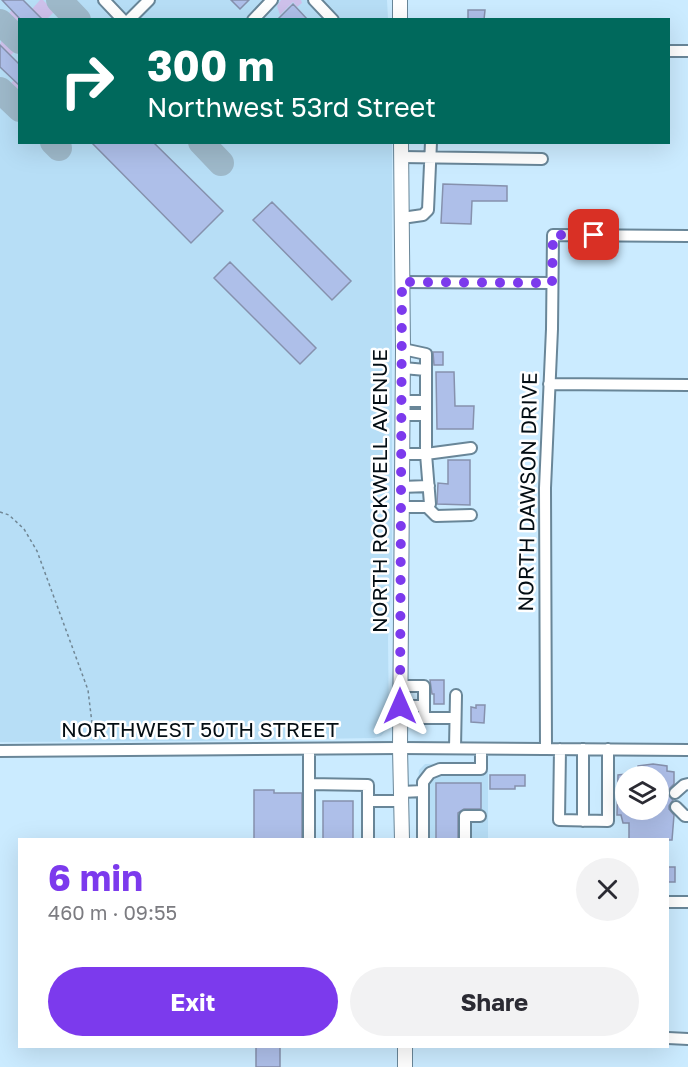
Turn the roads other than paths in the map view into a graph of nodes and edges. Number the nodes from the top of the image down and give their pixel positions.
1 (104, 0) edge
2 (149, 0) edge
3 (272, 0) edge
4 (314, 0) edge
5 (400, 0) edge
6 (121, 18) edge
7 (131, 18) edge
8 (255, 18) edge
9 (331, 18) edge
10 (400, 18) edge
11 (670, 51) edge
12 (688, 51) edge
13 (401, 144) edge
14 (431, 144) edge
15 (401, 157) junction
16 (430, 157) junction
17 (543, 159) dead end
18 (402, 218) junction
19 (688, 236) edge
20 (402, 282) junction
21 (552, 283) junction
22 (403, 349) junction
23 (403, 368) junction
24 (426, 369) junction
25 (549, 384) junction
26 (688, 385) edge
27 (426, 401) junction
28 (402, 408) junction
29 (426, 415) junction
30 (471, 448) dead end
31 (402, 454) junction
32 (426, 454) junction
33 (429, 486) junction
34 (401, 488) junction
35 (401, 507) junction
36 (427, 507) junction
37 (471, 515) dead end
38 (400, 686) junction
39 (456, 695) dead end
40 (400, 706) junction
41 (424, 706) junction
42 (455, 718) junction
43 (400, 748) junction
44 (452, 748) junction
45 (481, 749) junction
46 (546, 749) junction
47 (560, 749) junction
48 (583, 749) junction
49 (609, 749) junction
50 (309, 750) junction
51 (688, 750) edge
52 (0, 751) edge
53 (450, 769) junction
54 (309, 784) junction
55 (688, 784) edge
56 (423, 791) junction
57 (675, 793) dead end
58 (401, 796) junction
59 (368, 801) junction
60 (675, 807) dead end
61 (480, 816) dead end
62 (688, 816) edge
63 (583, 821) junction
64 (309, 838) edge
65 (368, 838) edge
66 (402, 838) edge
67 (423, 838) edge
68 (465, 838) edge
69 (669, 902) edge
70 (688, 902) edge
71 (669, 1038) edge
72 (688, 1039) edge
73 (405, 1048) edge
74 (405, 1067) edge

1 - 6 street
2 - 7 street
3 - 8 street
4 - 9 street
5 - 10 main road
11 - 12 street
13 - 15 main road, NORTH ROCKWELL AVENUE
14 - 16 street
15 - 16 street
15 - 18 main road, NORTH ROCKWELL AVENUE
16 - 17 street
16 - 18 street
18 - 20 main road, NORTH ROCKWELL AVENUE
19 - 21 street, NORTH DAWSON DRIVE
20 - 21 street
20 - 22 main road, NORTH ROCKWELL AVENUE
21 - 25 street, NORTH DAWSON DRIVE
22 - 23 main road, NORTH ROCKWELL AVENUE
22 - 24 street
23 - 24 street
23 - 28 main road, NORTH ROCKWELL AVENUE
24 - 27 street
25 - 26 street
25 - 46 street, NORTH DAWSON DRIVE
27 - 28 street
27 - 29 street
28 - 29 street
28 - 31 main road, NORTH ROCKWELL AVENUE
29 - 32 street
30 - 32 street
31 - 32 street
31 - 34 main road, NORTH ROCKWELL AVENUE
32 - 33 street
33 - 34 street
33 - 36 street
34 - 35 main road, NORTH ROCKWELL AVENUE
35 - 36 street
35 - 38 main road, NORTH ROCKWELL AVENUE
36 - 37 street
38 - 40 main road, NORTH ROCKWELL AVENUE
38 - 41 street
39 - 42 street
40 - 41 street
40 - 43 main road, NORTH ROCKWELL AVENUE
41 - 42 street
42 - 44 street
43 - 44 street, NORTHWEST 50TH STREET
43 - 50 street, NORTHWEST 50TH STREET
43 - 58 main road, NORTH ROCKWELL AVENUE
44 - 45 street, NORTHWEST 50TH STREET
44 - 53 street
45 - 46 street, NORTHWEST 50TH STREET
45 - 53 street
46 - 47 street, NORTHWEST 50TH STREET
47 - 48 street, NORTHWEST 50TH STREET
47 - 63 street
48 - 49 street, NORTHWEST 50TH STREET
48 - 63 street
49 - 51 street, NORTHWEST 50TH STREET
49 - 63 street
50 - 52 street, NORTHWEST 50TH STREET
50 - 54 street
53 - 56 street
54 - 59 street
54 - 64 street
55 - 57 street
56 - 58 street
56 - 67 street
58 - 59 street
58 - 66 main road, NORTH ROCKWELL AVENUE
59 - 65 street
60 - 62 street
61 - 68 street
69 - 70 street
71 - 72 street
73 - 74 main road

